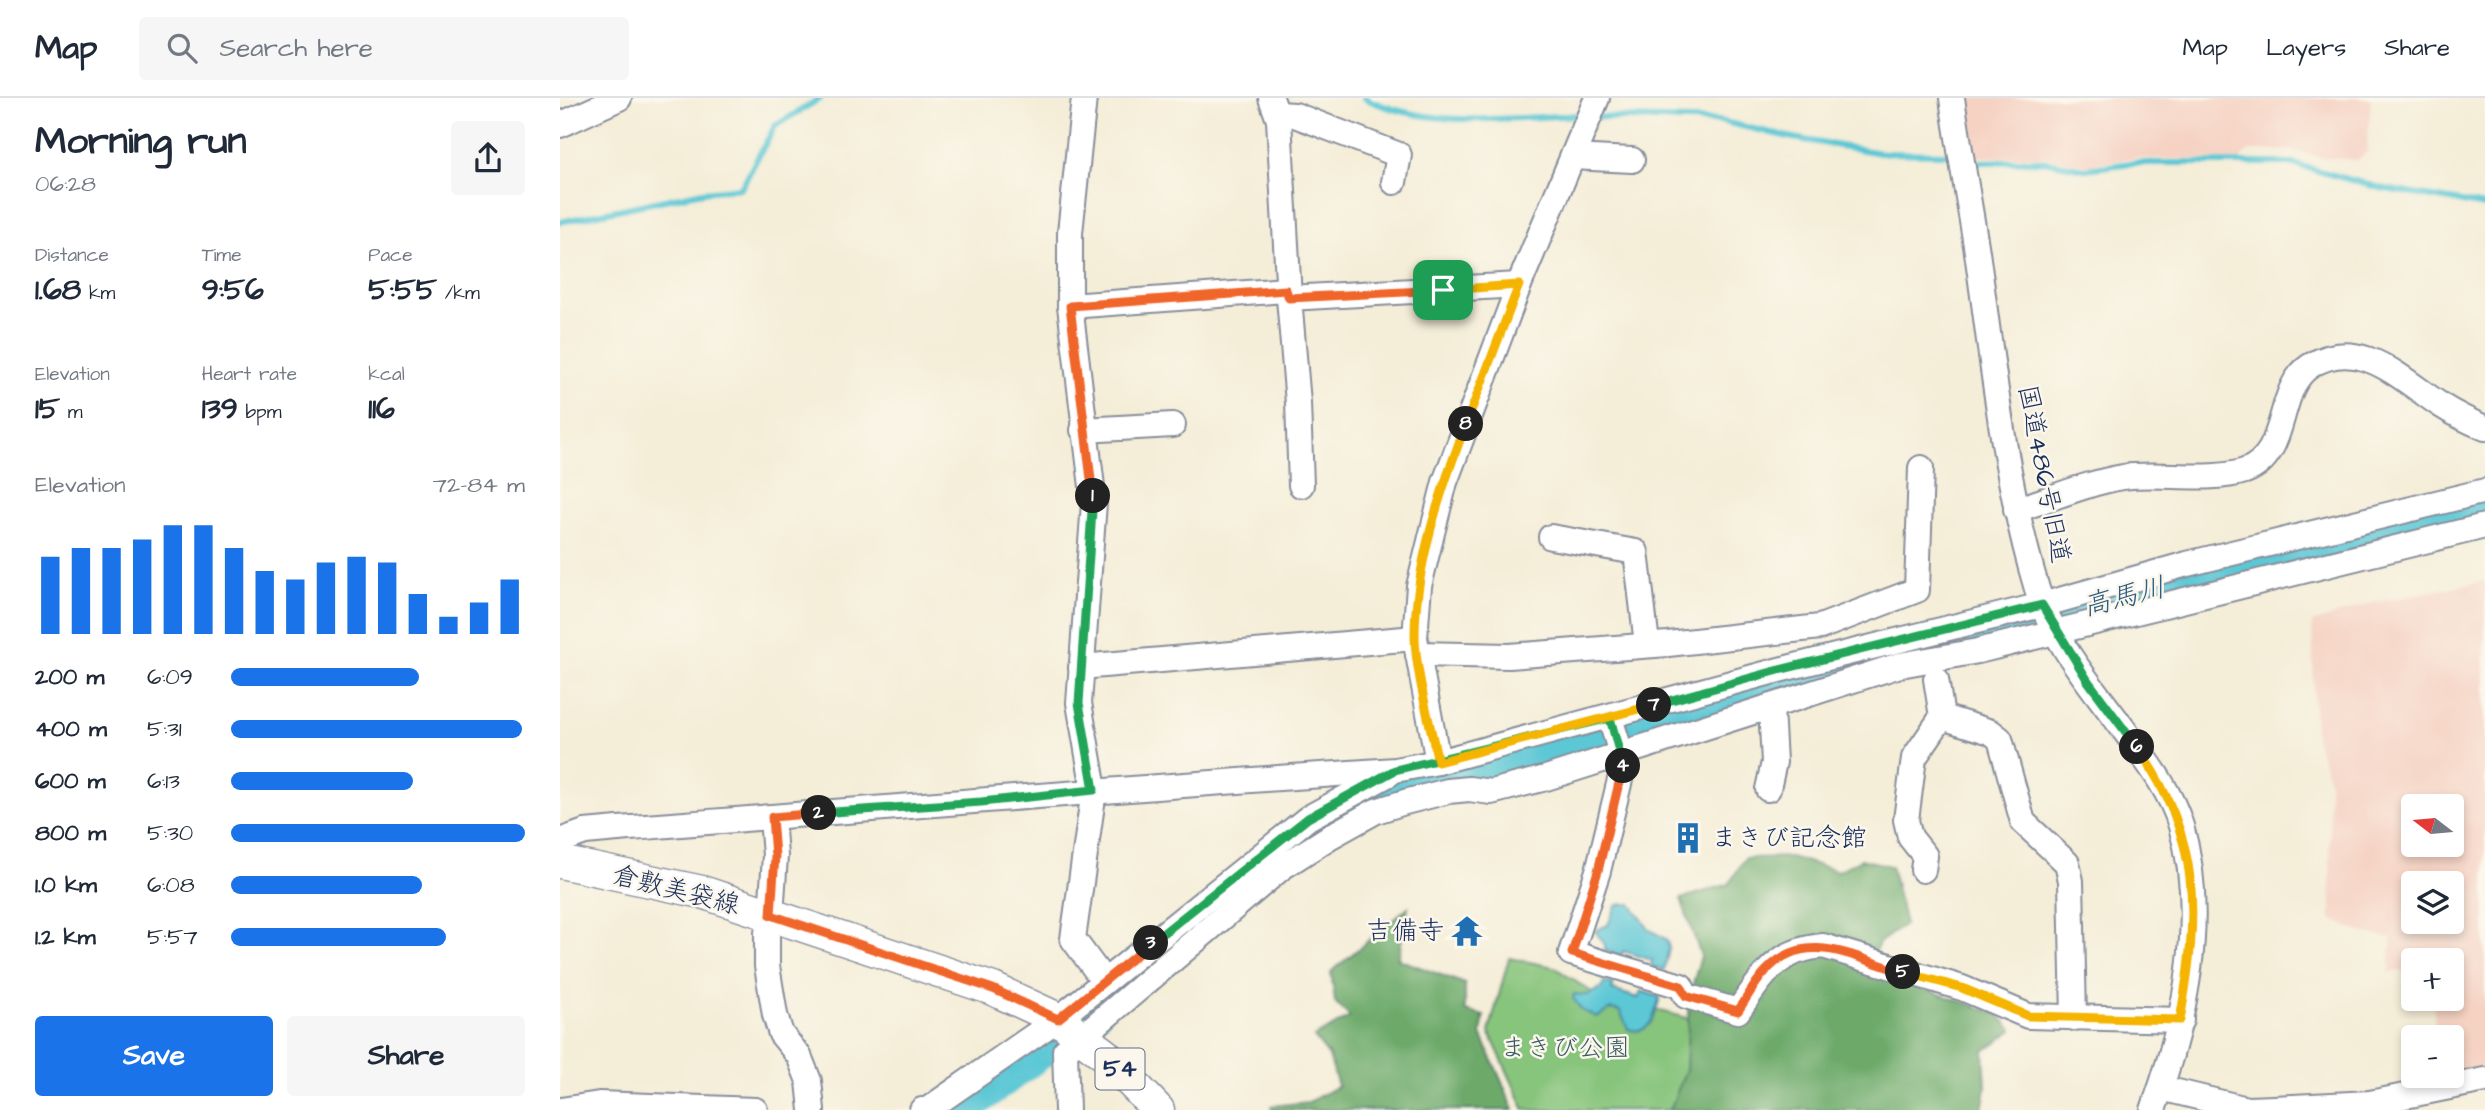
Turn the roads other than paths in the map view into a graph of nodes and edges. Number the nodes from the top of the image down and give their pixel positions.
1 (619, 98) edge
2 (1084, 98) edge
3 (1952, 98) edge
4 (1274, 106) edge
5 (1593, 110) edge
6 (560, 125) edge
7 (1572, 157) junction
8 (1632, 160) dead end
9 (1394, 182) dead end
10 (1519, 285) junction
11 (1288, 294) junction
12 (1070, 306) junction
13 (1173, 425) dead end
14 (2485, 428) edge
15 (1083, 430) junction
16 (1921, 468) dead end
17 (1301, 485) dead end
18 (2485, 491) edge
19 (2016, 510) junction
20 (2485, 526) edge
21 (1551, 537) dead end
22 (2049, 619) junction
23 (1647, 644) junction
24 (1417, 646) junction
25 (1978, 652) junction
26 (1900, 665) junction
27 (1081, 667) junction
28 (1936, 679) junction
29 (1771, 708) junction
30 (1942, 717) junction
31 (1615, 735) junction
32 (1438, 762) junction
33 (1395, 770) junction
34 (1768, 789) dead end
35 (1094, 790) junction
36 (772, 817) junction
37 (560, 841) edge
38 (560, 862) edge
39 (1923, 870) dead end
40 (771, 915) junction
41 (1104, 981) junction
42 (2074, 1018) junction
43 (2180, 1020) junction
44 (1070, 1028) junction
45 (2485, 1080) edge
46 (2157, 1099) edge
47 (561, 1110) edge
48 (732, 1110) edge
49 (755, 1110) edge
50 (812, 1110) edge
51 (922, 1110) edge
52 (1067, 1110) edge
53 (1158, 1110) edge

1 - 6 street
2 - 12 street
3 - 19 street, 国道486号旧道
4 - 9 street
4 - 11 street
5 - 7 street
7 - 8 street
7 - 10 street
10 - 11 street
10 - 24 street
11 - 12 street
11 - 17 street
12 - 15 street
13 - 15 street
14 - 19 street
15 - 27 street
16 - 23 street
18 - 22 street
19 - 22 street, 国道486号旧道
20 - 22 street
21 - 23 street
22 - 25 street
22 - 31 street
22 - 43 street, 国道486号旧道
23 - 24 street
24 - 27 street
24 - 32 street
25 - 26 street
25 - 28 street
26 - 28 street
26 - 29 street
27 - 35 street
28 - 30 street
29 - 31 street
29 - 34 street
30 - 39 street
30 - 42 street
31 - 32 street
31 - 42 street
31 - 44 street
32 - 33 street
33 - 35 street
33 - 41 street
35 - 36 street
35 - 41 street
36 - 37 street
36 - 40 street
38 - 40 main road, 倉敷美袋線 / 54
40 - 44 main road, 倉敷美袋線 / 54
40 - 50 street
41 - 44 street
42 - 43 street
43 - 46 street, 国道486号旧道
44 - 51 street
44 - 52 street
44 - 53 main road, 倉敷美袋線 / 54
45 - 46 street
47 - 48 street
48 - 49 street

